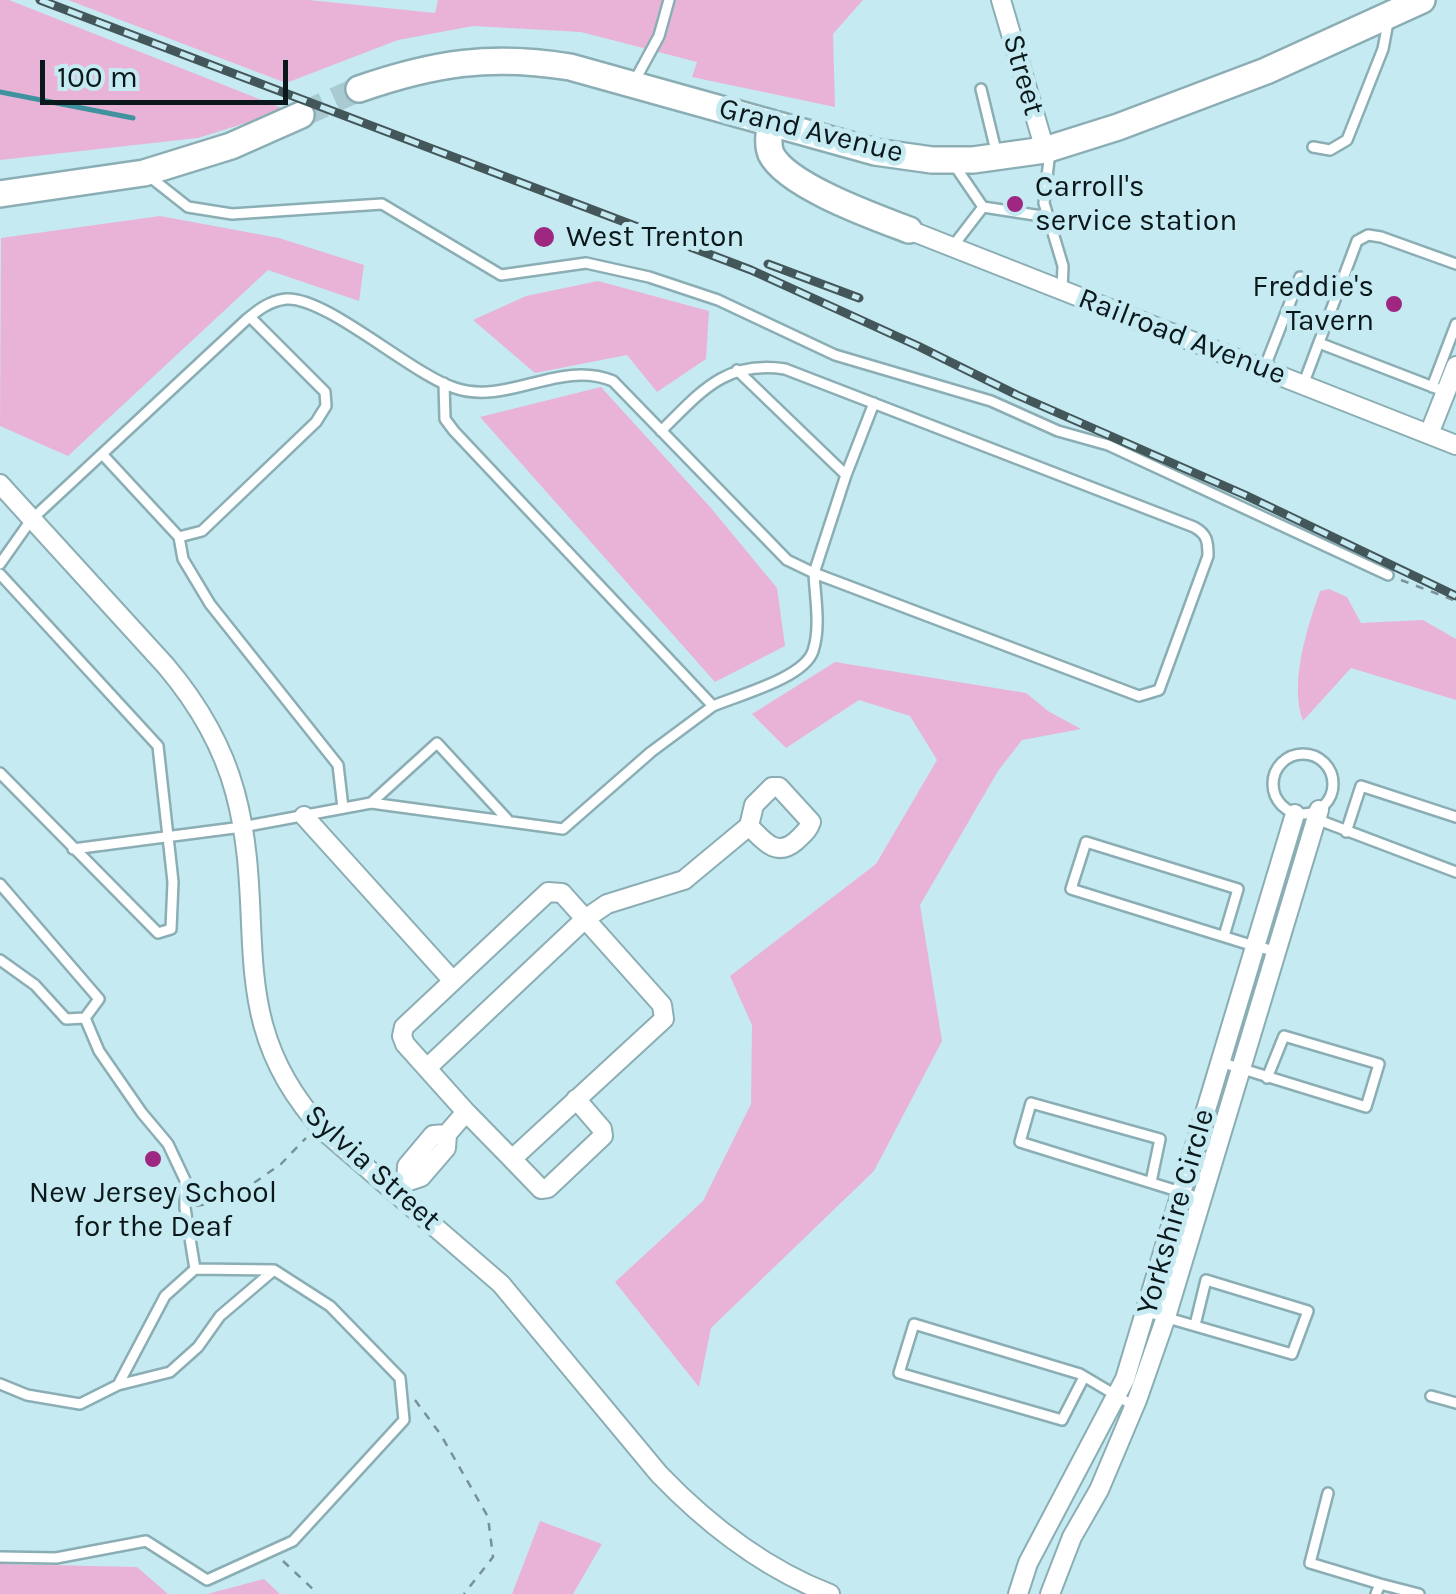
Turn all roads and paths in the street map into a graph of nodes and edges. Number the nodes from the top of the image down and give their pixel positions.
1 (669, 0) edge
2 (1001, 0) edge
3 (1422, 0) edge
4 (1389, 15) junction
5 (632, 84) junction
6 (359, 89) tunnel mouth
7 (981, 90) dead end
8 (301, 115) tunnel mouth
9 (771, 123) junction
10 (1313, 146) dead end
11 (1047, 149) junction
12 (997, 158) junction
13 (950, 160) junction
14 (144, 173) junction
15 (0, 194) edge
16 (983, 207) junction
17 (1048, 217) junction
18 (908, 230) joint
19 (952, 247) junction
20 (1456, 264) edge
21 (1300, 276) dead end
22 (1062, 290) junction
23 (250, 317) junction
24 (1456, 324) edge
25 (1318, 343) junction
26 (1456, 366) edge
27 (738, 370) junction
28 (1264, 370) junction
29 (444, 383) junction
30 (1303, 384) junction
31 (1439, 390) junction
32 (874, 402) junction
33 (660, 430) junction
34 (1430, 434) junction
35 (1456, 444) edge
36 (103, 455) junction
37 (846, 476) junction
38 (0, 484) edge
39 (31, 520) junction
40 (179, 537) junction
41 (0, 564) edge
42 (814, 573) junction
43 (0, 574) edge
44 (1388, 575) joint
45 (1456, 601) edge
46 (713, 706) junction
47 (0, 773) edge
48 (371, 803) junction
49 (343, 808) junction
50 (1310, 814) junction
51 (304, 816) junction
52 (1456, 817) edge
53 (508, 821) junction
54 (749, 826) dead end
55 (242, 827) junction
56 (1346, 832) junction
57 (169, 836) junction
58 (74, 849) junction
59 (1456, 872) edge
60 (0, 884) edge
61 (585, 919) junction
62 (1224, 936) junction
63 (1254, 946) junction
64 (1275, 951) junction
65 (0, 960) edge
66 (453, 980) junction
67 (85, 1018) junction
68 (1220, 1062) junction
69 (427, 1068) junction
70 (1239, 1068) junction
71 (1267, 1078) junction
72 (576, 1100) junction
73 (466, 1112) junction
74 (324, 1131) junction
75 (512, 1159) junction
76 (1151, 1182) junction
77 (402, 1188) junction
78 (1181, 1192) junction
79 (1200, 1198) junction
80 (185, 1208) junction
81 (195, 1269) junction
82 (274, 1270) junction
83 (1147, 1312) junction
84 (1166, 1317) junction
85 (1194, 1325) junction
86 (1084, 1376) junction
87 (400, 1378) junction
88 (0, 1384) edge
89 (118, 1385) junction
90 (1431, 1396) dead end
91 (1125, 1402) junction
92 (1456, 1403) edge
93 (1328, 1493) dead end
94 (272, 1550) junction
95 (0, 1557) edge
96 (1378, 1589) edge
97 (318, 1594) edge
98 (464, 1594) edge
99 (830, 1594) edge
100 (1018, 1594) edge
101 (1050, 1594) edge
102 (1420, 1594) edge

1 - 5 lane
2 - 11 street, Street
3 - 4 main road, Grand Avenue
4 - 10 lane
4 - 11 main road, Grand Avenue
5 - 6 main road, Grand Avenue
5 - 9 main road, Grand Avenue
7 - 12 lane
8 - 14 main road
9 - 13 main road, Grand Avenue
9 - 18 main road
11 - 12 main road, Grand Avenue
11 - 17 lane
12 - 13 main road, Grand Avenue
13 - 16 lane
14 - 15 main road
14 - 44 lane
16 - 17 lane
16 - 19 lane
17 - 22 lane
18 - 19 street, Railroad Avenue
19 - 22 street, Railroad Avenue
20 - 25 lane
21 - 28 lane
22 - 28 street, Railroad Avenue
23 - 29 lane
23 - 36 lane
23 - 40 lane
24 - 31 lane
25 - 30 lane
25 - 31 lane
26 - 31 street
27 - 32 lane
27 - 33 lane
27 - 37 lane
28 - 30 street, Railroad Avenue
29 - 33 lane
29 - 46 lane
30 - 34 street, Railroad Avenue
31 - 34 street
32 - 37 lane
32 - 42 lane
33 - 42 lane
34 - 35 street, Railroad Avenue
36 - 39 lane
36 - 40 lane
37 - 42 lane
38 - 39 street, Sylvia Street
39 - 41 lane
39 - 55 street, Sylvia Street
40 - 49 lane
42 - 46 lane
43 - 57 lane
44 - 45 path
46 - 53 lane
47 - 58 lane
48 - 49 lane
48 - 53 lane
48 - 53 lane
49 - 51 lane
50 - 50 lane
50 - 56 lane
50 - 63 street, Yorkshire Circle
50 - 64 street, Yorkshire Circle
51 - 55 lane
51 - 66 street
52 - 56 lane
54 - 61 street
55 - 57 lane
55 - 74 street, Sylvia Street
56 - 59 lane
57 - 58 lane
57 - 58 lane
60 - 67 lane
61 - 66 street
61 - 69 street
61 - 72 street
62 - 62 lane
62 - 63 lane
63 - 64 lane
63 - 68 street, Yorkshire Circle
64 - 70 street, Yorkshire Circle
65 - 67 lane
66 - 69 street
67 - 80 lane
68 - 70 lane
68 - 78 street, Yorkshire Circle
69 - 73 street
70 - 71 lane
70 - 79 street, Yorkshire Circle
71 - 71 lane
72 - 75 street
72 - 75 street
73 - 75 street
73 - 77 street
74 - 77 street, Sylvia Street
74 - 80 path
76 - 76 lane
76 - 78 lane
77 - 99 street, Sylvia Street
78 - 79 lane
78 - 83 street, Yorkshire Circle
79 - 84 street, Yorkshire Circle
80 - 81 lane
81 - 82 lane
81 - 89 lane
82 - 87 lane
82 - 89 lane
83 - 84 lane
83 - 91 street, Yorkshire Circle
84 - 85 lane
84 - 91 street, Yorkshire Circle
85 - 85 lane
86 - 86 lane
86 - 91 lane
87 - 94 lane
87 - 98 path
88 - 89 lane
90 - 92 lane
91 - 100 street, Yorkshire Circle
91 - 101 street, Yorkshire Circle
93 - 96 lane
94 - 95 lane
94 - 97 path
96 - 102 lane

